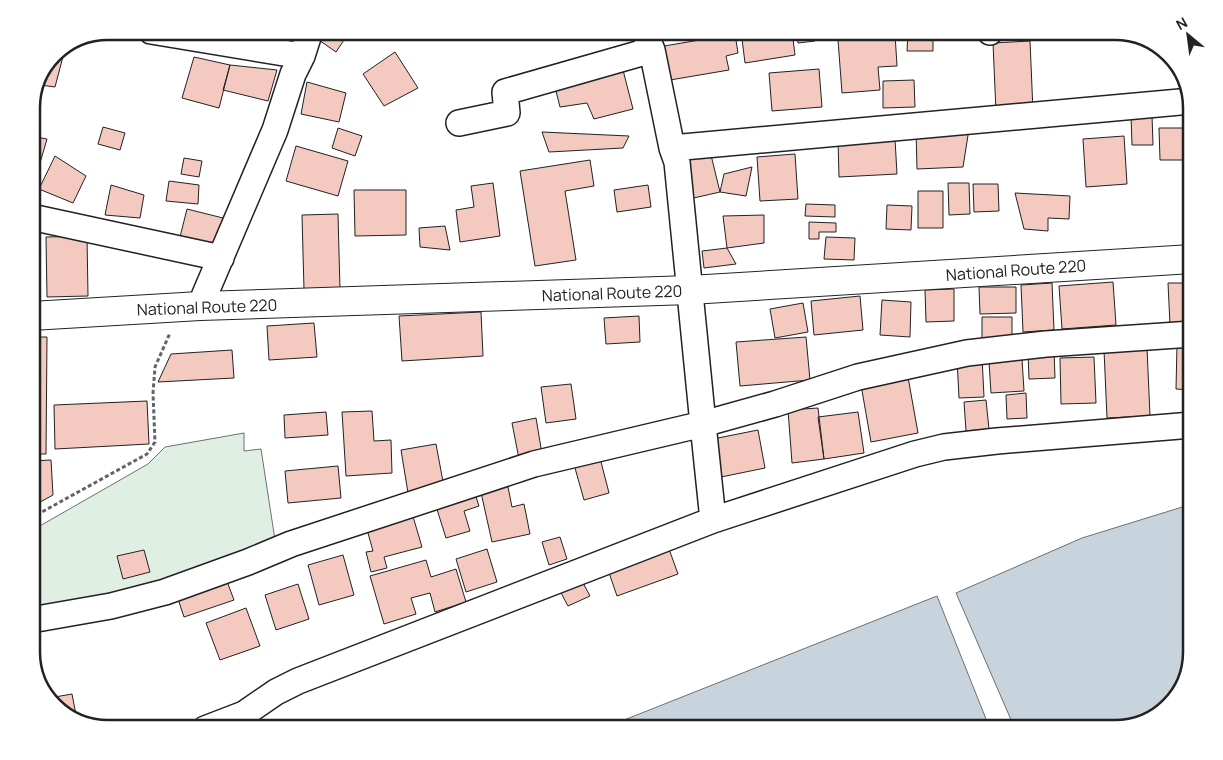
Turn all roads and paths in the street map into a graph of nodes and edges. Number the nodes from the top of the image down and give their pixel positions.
1 (208, 40) edge
2 (307, 40) edge
3 (648, 41) edge
4 (302, 56) junction
5 (1183, 102) edge
6 (459, 123) dead end
7 (672, 148) junction
8 (40, 219) edge
9 (221, 258) junction
10 (1183, 260) edge
11 (690, 290) junction
12 (191, 307) junction
13 (40, 315) edge
14 (1183, 335) edge
15 (702, 424) junction
16 (1183, 426) edge
17 (40, 513) edge
18 (713, 520) junction
19 (40, 618) edge
20 (228, 720) edge

1 - 4 street
2 - 4 street
3 - 6 street
3 - 7 street
4 - 9 street
5 - 7 street
7 - 11 street
8 - 9 street
9 - 12 street
10 - 11 highway, National Route 220
11 - 12 highway, National Route 220
11 - 15 street
12 - 13 highway, National Route 220
12 - 17 path
14 - 15 street
15 - 18 street
15 - 19 street
16 - 18 street
18 - 20 street

